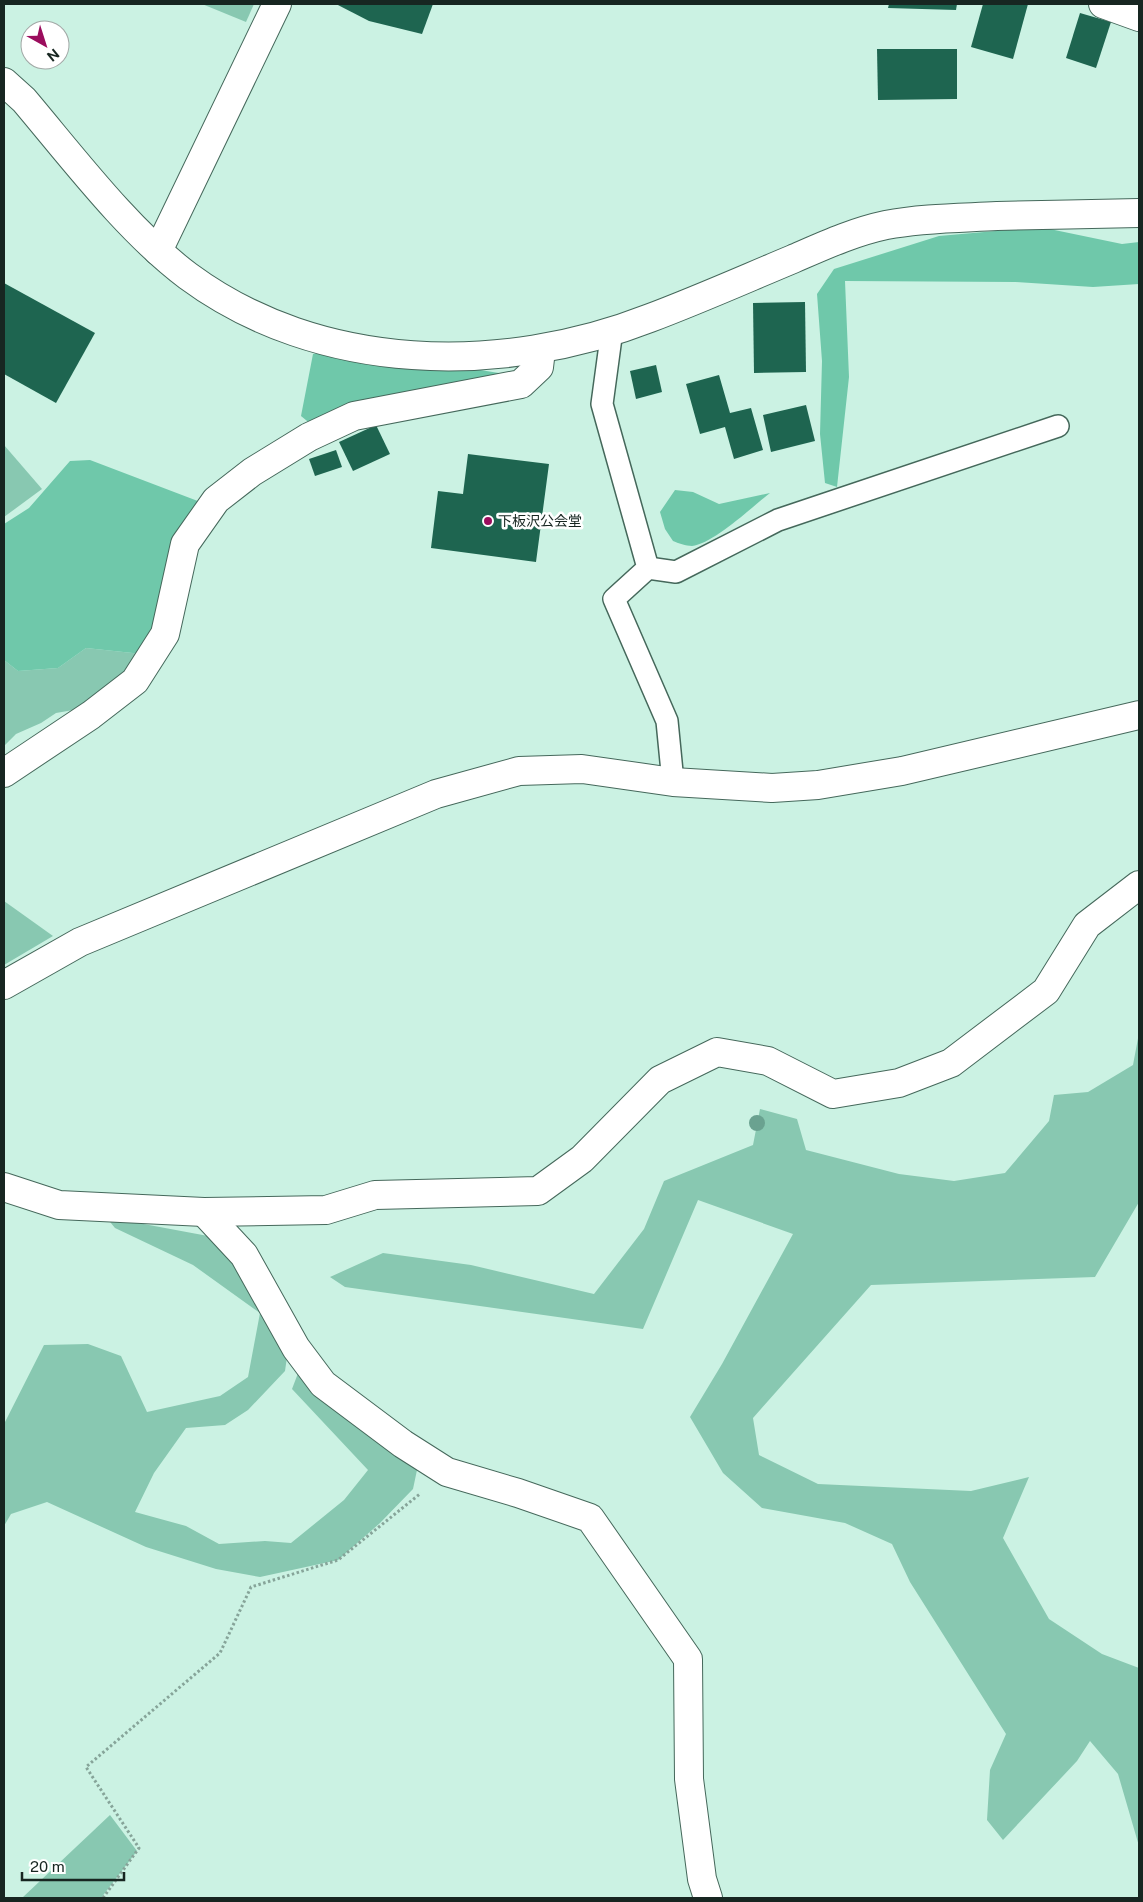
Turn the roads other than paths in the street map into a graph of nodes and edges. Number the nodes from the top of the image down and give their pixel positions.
1 (277, 4) edge
2 (1103, 4) edge
3 (1139, 17) edge
4 (4, 82) edge
5 (1139, 213) edge
6 (158, 251) junction
7 (612, 330) junction
8 (541, 350) junction
9 (1058, 426) dead end
10 (648, 568) junction
11 (1139, 715) edge
12 (4, 773) edge
13 (673, 782) junction
14 (1139, 885) edge
15 (4, 985) edge
16 (4, 1187) edge
17 (204, 1212) junction
18 (708, 1898) edge

1 - 6 street
2 - 3 street
4 - 6 street
5 - 7 street
6 - 8 street
7 - 8 street
7 - 10 lane
8 - 12 street
9 - 10 lane
10 - 13 lane
11 - 13 street
13 - 15 street
14 - 17 street
16 - 17 street
17 - 18 street

